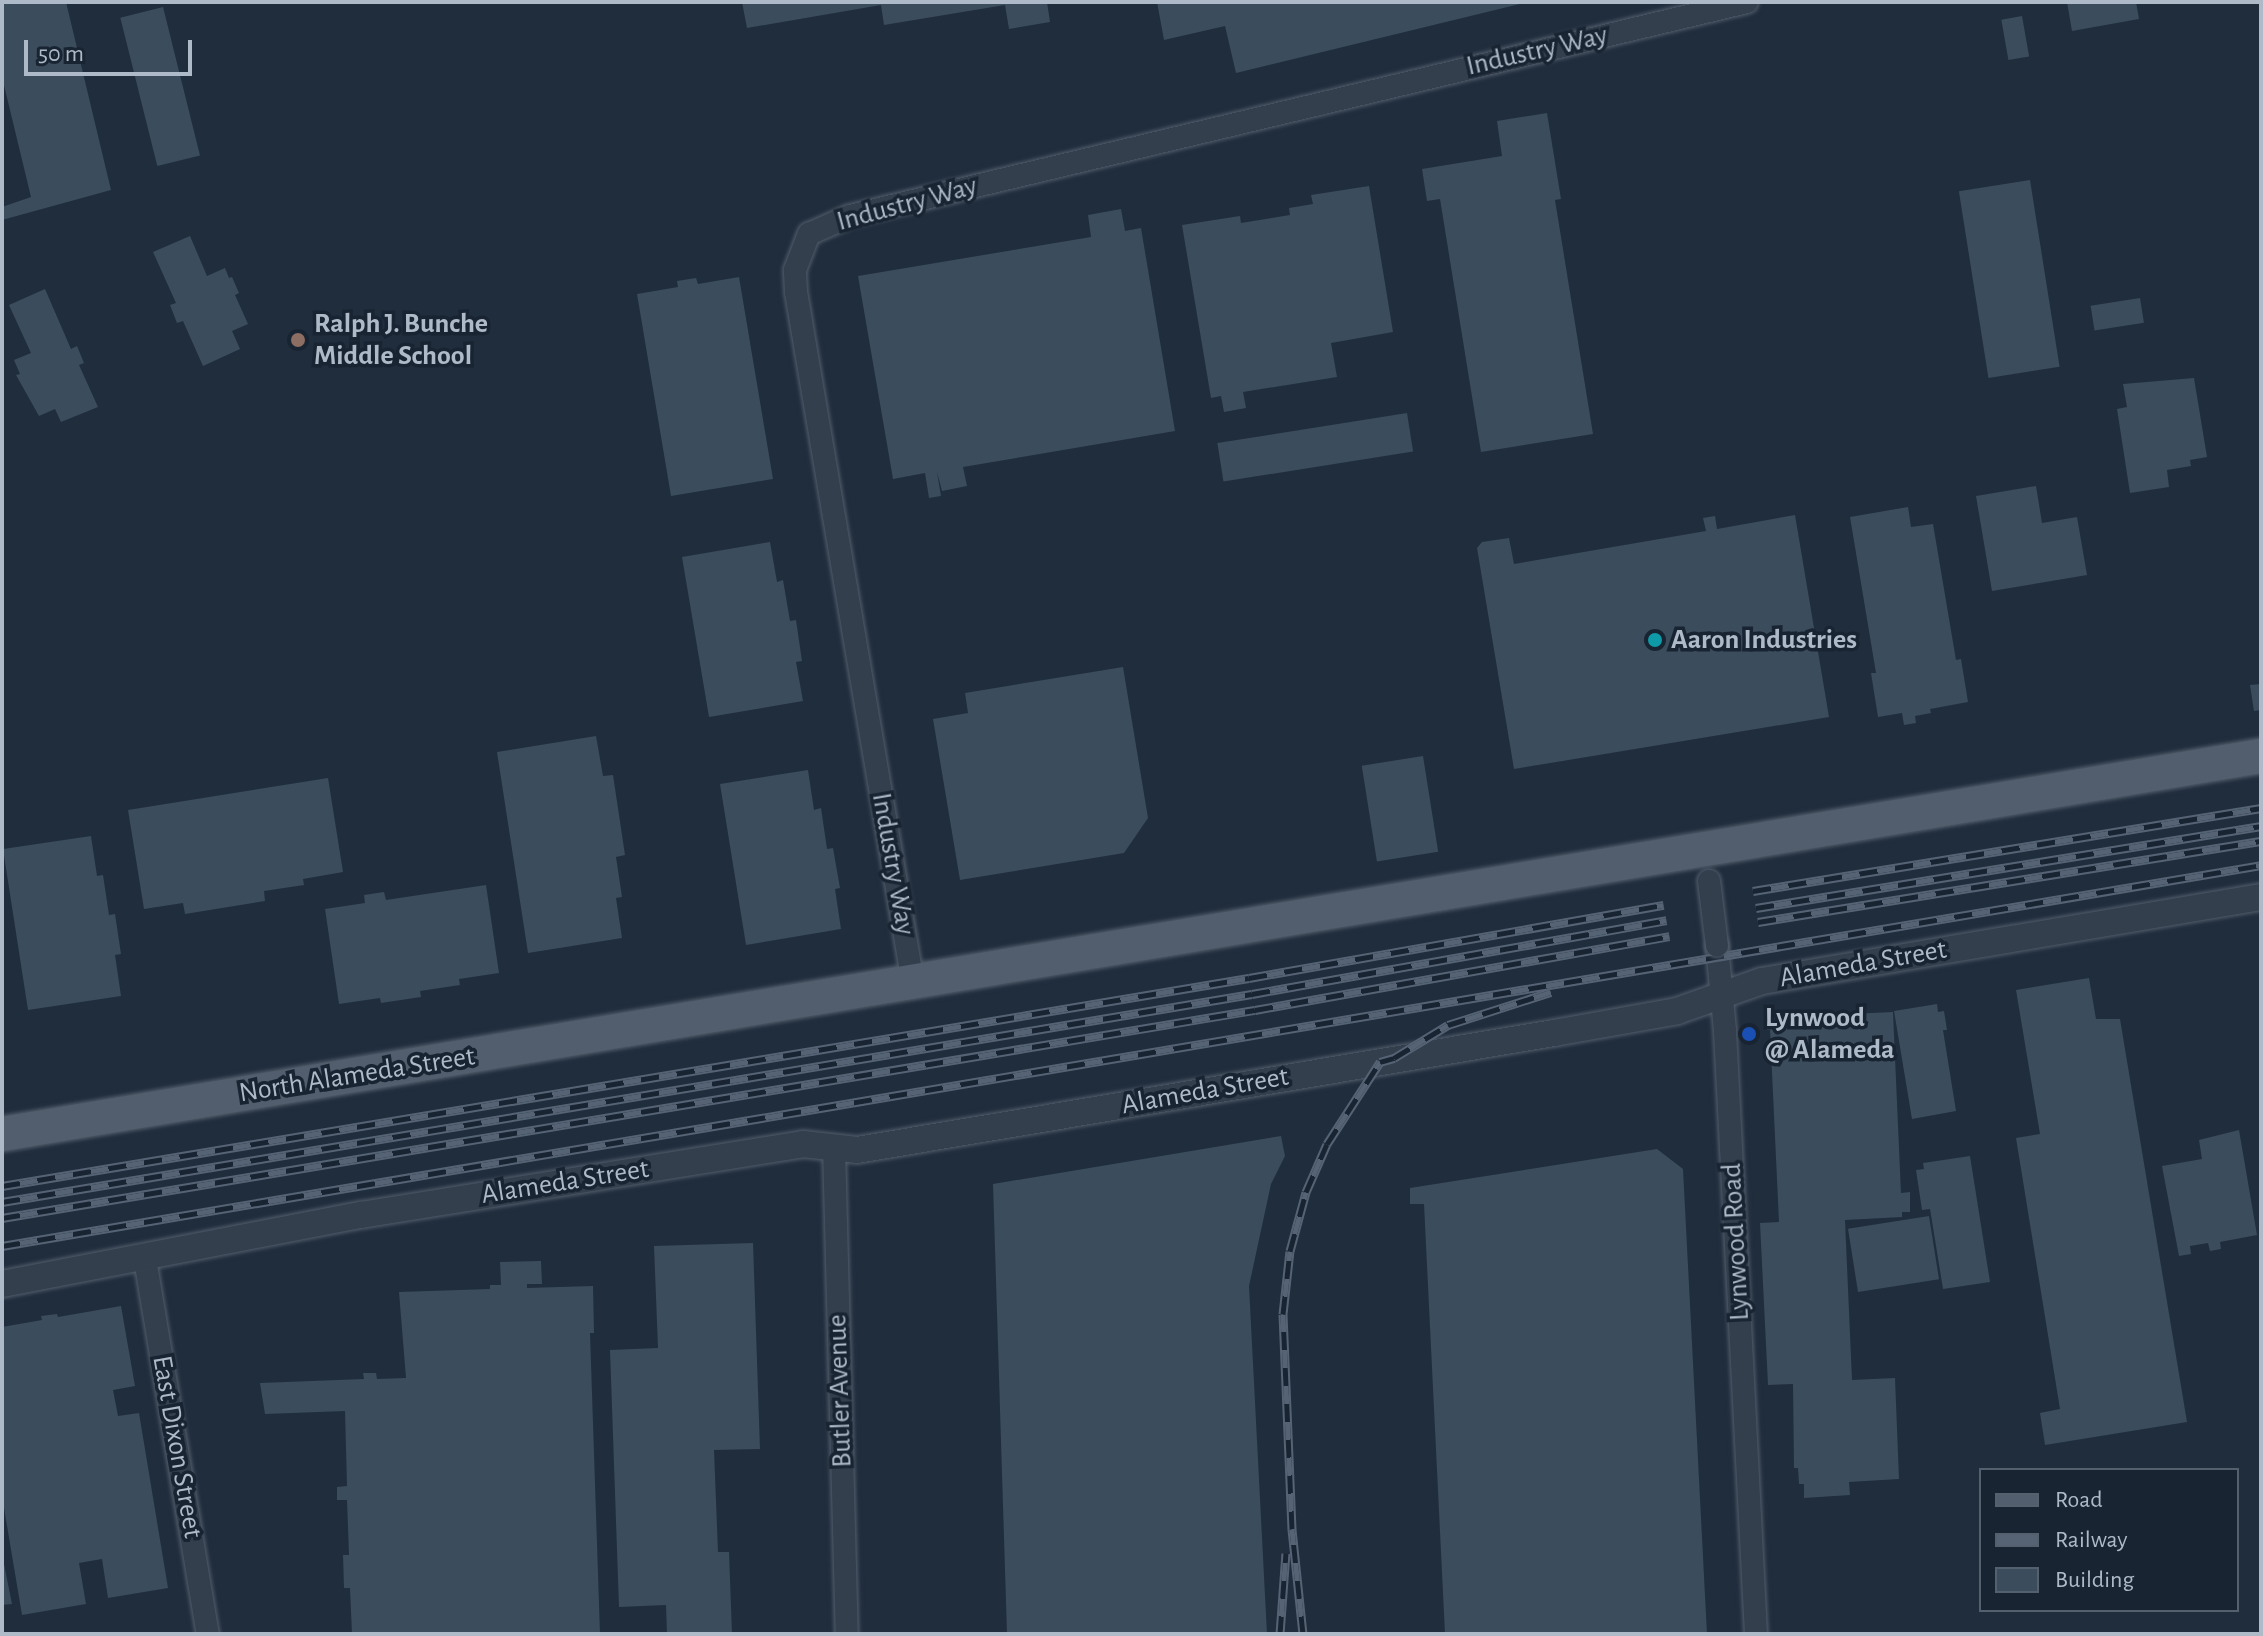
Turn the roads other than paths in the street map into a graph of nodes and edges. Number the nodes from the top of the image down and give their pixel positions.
1 (1747, 2) edge
2 (2261, 756) edge
3 (1706, 866) junction
4 (2261, 897) edge
5 (913, 983) junction
6 (1722, 994) junction
7 (2, 1134) edge
8 (834, 1147) junction
9 (145, 1259) junction
10 (2, 1284) edge
11 (208, 1634) edge
12 (847, 1634) edge
13 (1756, 1634) edge

1 - 5 street, Industry Way
2 - 3 main road
3 - 5 main road
3 - 6 street, Lynwood Road, bridge
4 - 6 street, Alameda Street
5 - 7 main road, North Alameda Street
6 - 8 street, Alameda Street
6 - 13 street, Lynwood Road
8 - 9 street, Alameda Street
8 - 12 street, Butler Avenue
9 - 10 street
9 - 11 street, East Dixon Street

